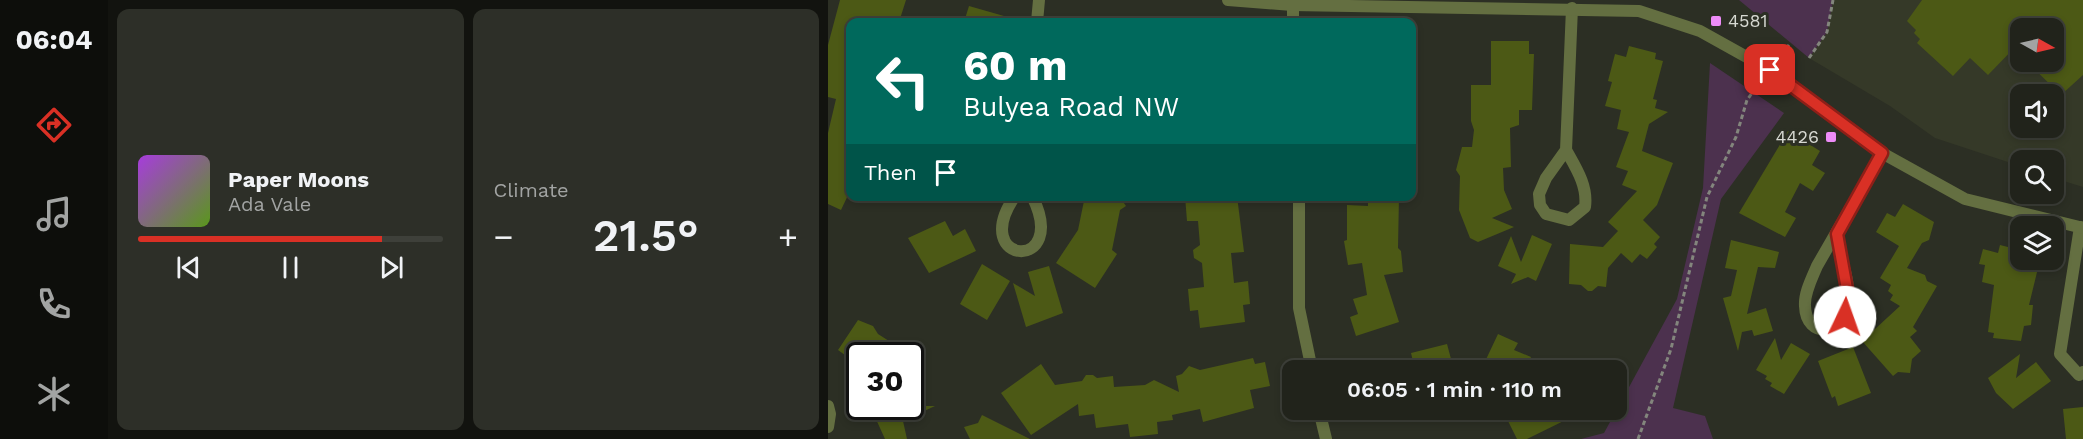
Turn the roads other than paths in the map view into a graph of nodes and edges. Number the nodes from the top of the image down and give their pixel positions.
1 (1039, 0) edge
2 (1228, 0) edge
3 (1292, 2) edge
4 (1572, 8) junction
5 (1037, 18) edge
6 (1293, 18) edge
7 (1566, 150) junction
8 (1882, 153) junction
9 (1013, 201) edge
10 (1034, 201) edge
11 (1299, 201) edge
12 (2081, 227) edge
13 (1837, 234) junction
14 (1310, 360) edge
15 (2083, 372) edge
16 (828, 406) edge
17 (1320, 420) edge
18 (828, 428) edge
19 (1323, 438) edge

1 - 5 street
2 - 3 street
3 - 4 street
3 - 6 street
4 - 7 street
4 - 8 street
7 - 7 street
8 - 12 street
8 - 13 street
9 - 10 street
11 - 14 street
12 - 15 street
13 - 13 street
16 - 18 street
17 - 19 street

